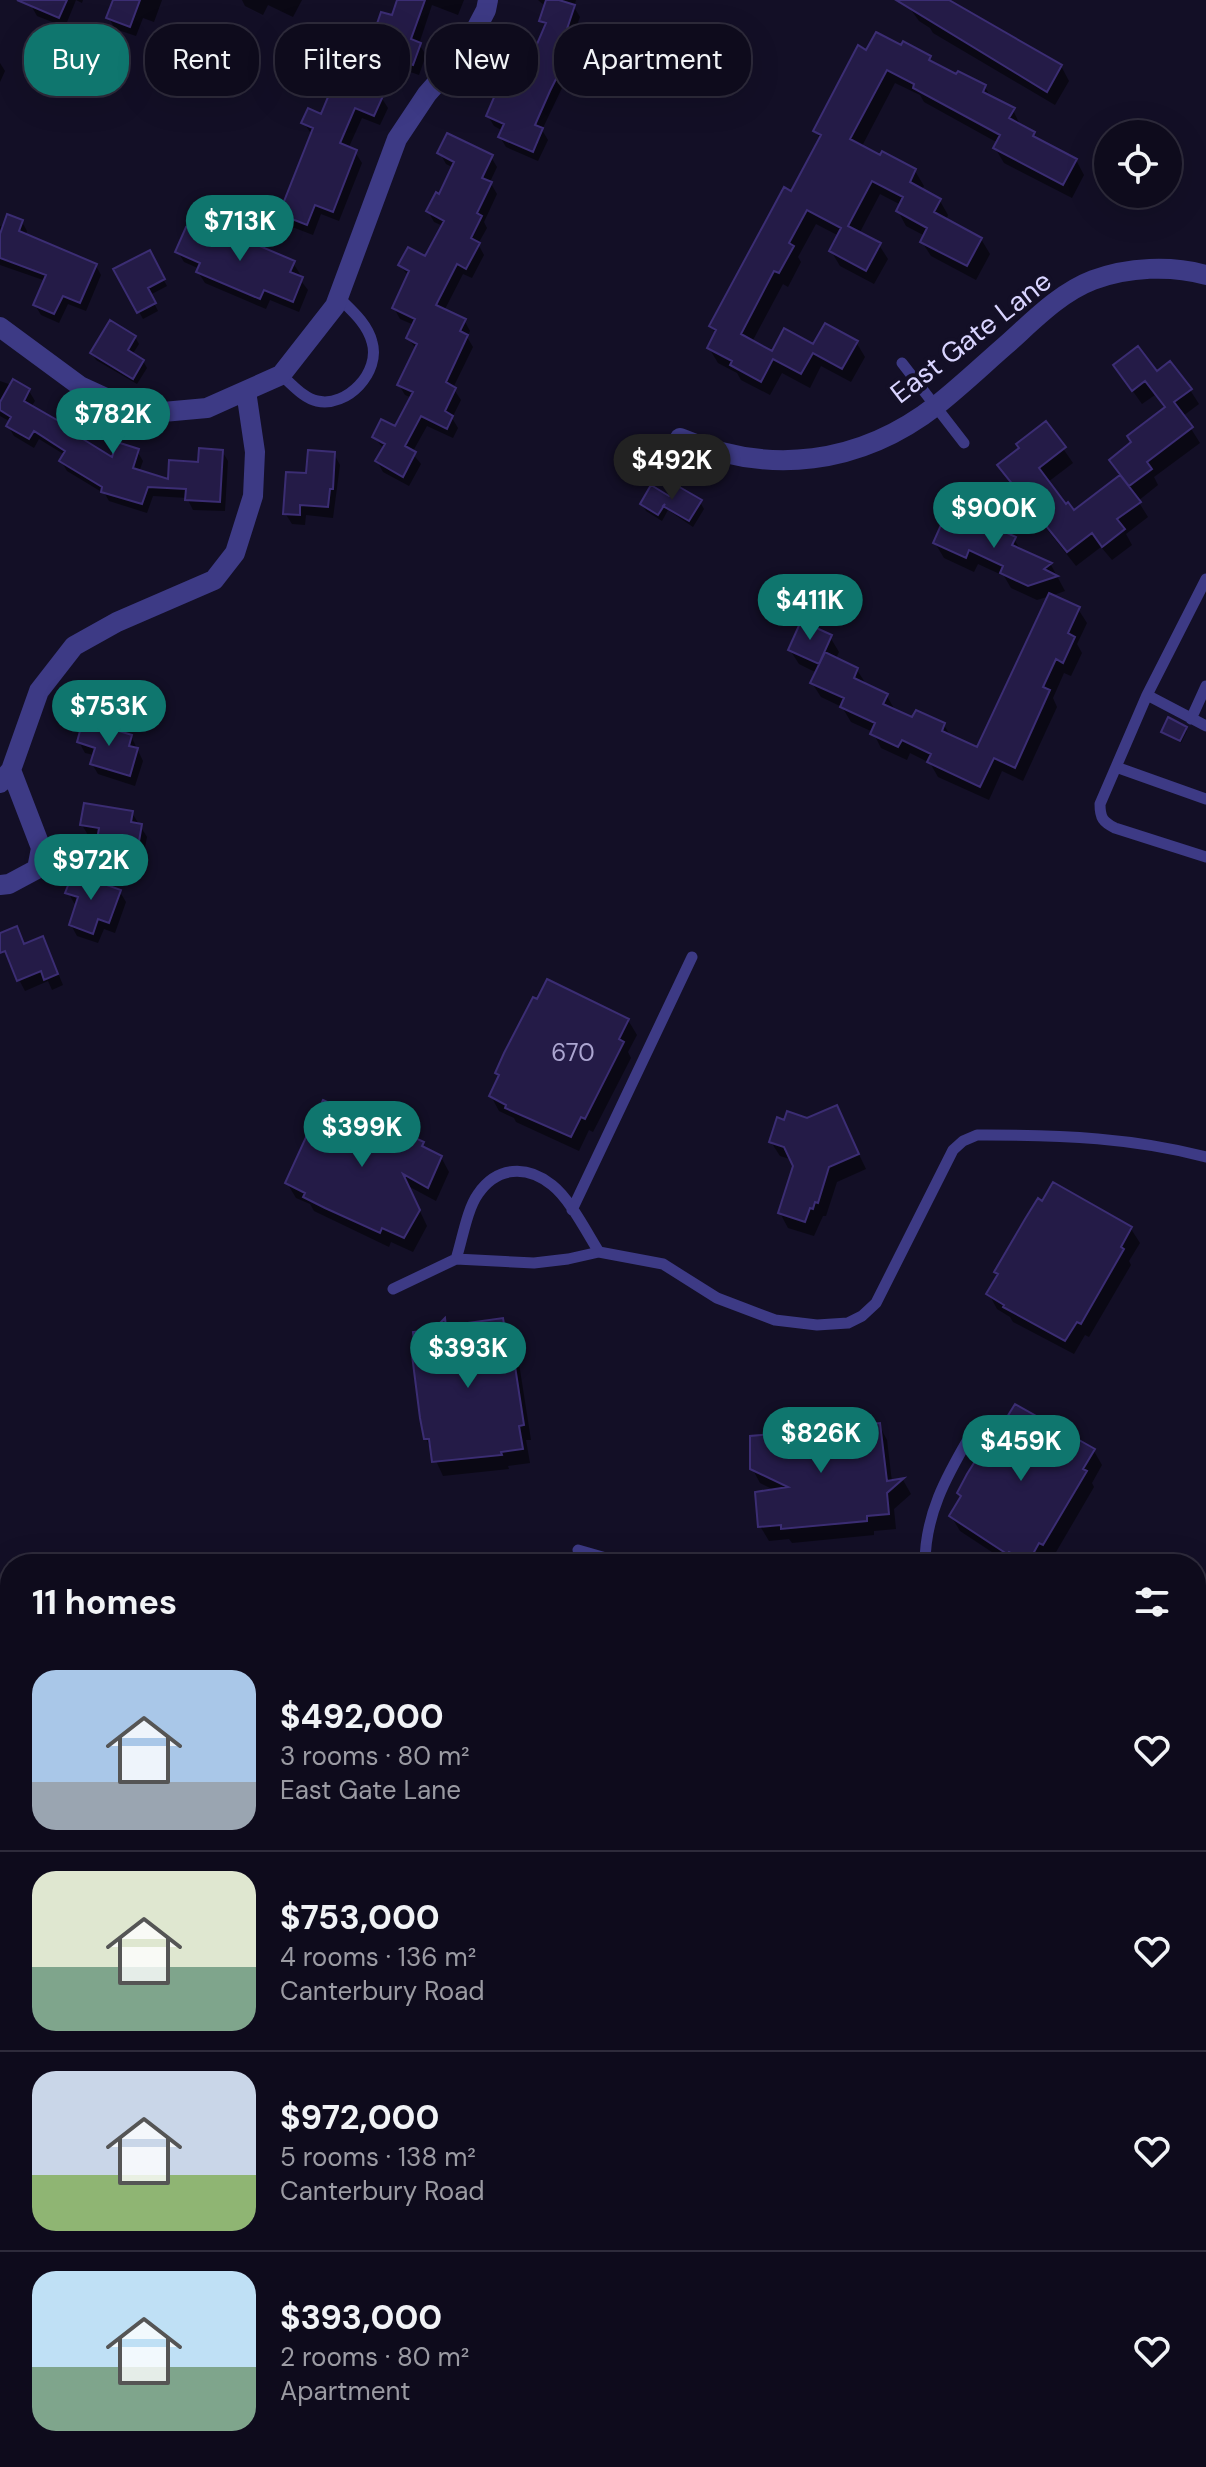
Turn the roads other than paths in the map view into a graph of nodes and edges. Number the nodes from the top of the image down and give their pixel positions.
1 (488, 0) edge
2 (1206, 275) edge
3 (338, 297) junction
4 (0, 327) edge
5 (902, 363) dead end
6 (281, 375) junction
7 (246, 391) junction
8 (936, 406) junction
9 (680, 438) dead end
10 (964, 443) dead end
11 (1206, 579) edge
12 (1206, 686) edge
13 (1147, 695) junction
14 (1191, 719) junction
15 (1206, 726) edge
16 (1116, 767) junction
17 (6, 776) edge
18 (1206, 799) edge
19 (1206, 857) edge
20 (0, 885) edge
21 (692, 957) dead end
22 (1206, 1157) edge
23 (572, 1210) junction
24 (599, 1252) junction
25 (456, 1259) junction
26 (393, 1289) dead end
27 (970, 1436) dead end
28 (578, 1550) dead end
29 (592, 1554) edge
30 (926, 1554) edge

1 - 3 street
2 - 8 street, East Gate Lane
3 - 6 street
3 - 6 lane
4 - 7 street
5 - 8 lane
6 - 7 street
7 - 17 street
8 - 9 street, East Gate Lane
8 - 10 lane
11 - 13 lane
12 - 14 lane
13 - 14 lane
13 - 16 lane
14 - 15 lane
16 - 18 lane
16 - 19 lane
17 - 20 street
21 - 23 lane
22 - 24 lane
23 - 24 lane
23 - 25 lane
24 - 25 lane
25 - 26 lane
27 - 30 lane
28 - 29 lane

